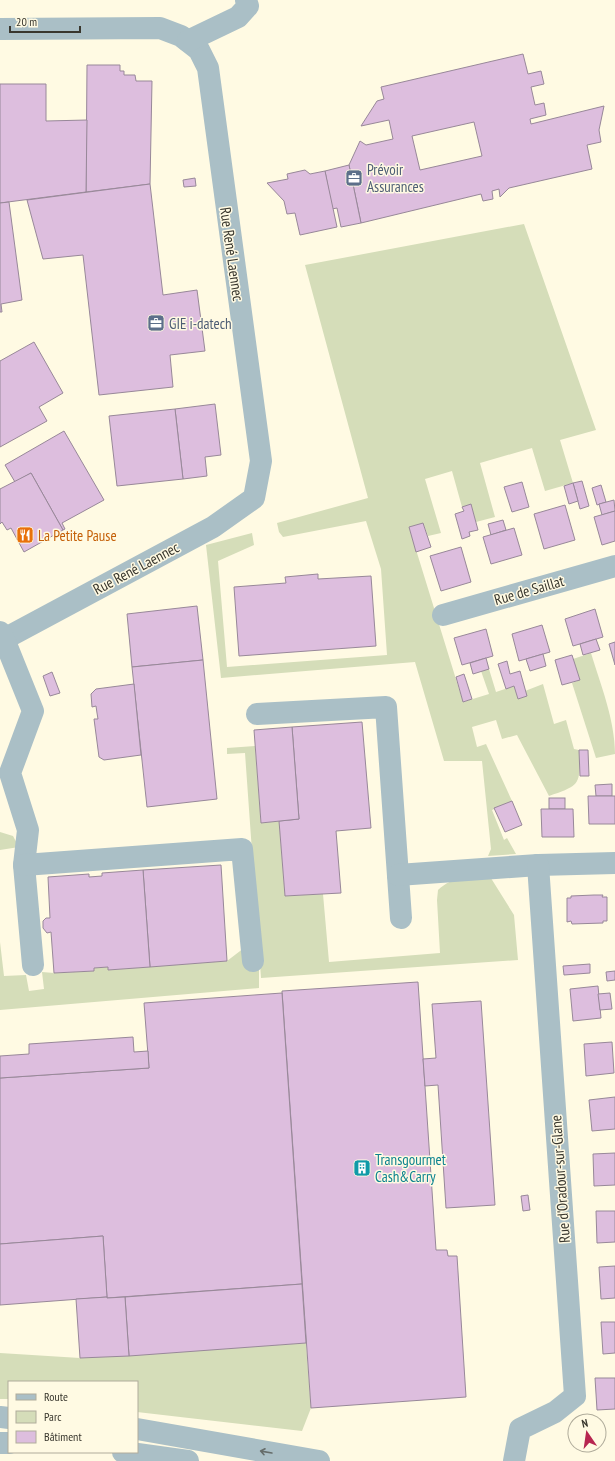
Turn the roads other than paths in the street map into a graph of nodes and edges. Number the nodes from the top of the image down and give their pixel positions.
1 (246, 0) edge
2 (0, 29) edge
3 (188, 41) junction
4 (615, 566) edge
5 (443, 615) dead end
6 (2, 635) edge
7 (257, 714) dead end
8 (615, 863) edge
9 (538, 865) junction
10 (24, 866) junction
11 (398, 876) junction
12 (401, 918) dead end
13 (253, 961) dead end
14 (33, 965) dead end
15 (138, 1429) edge
16 (130, 1453) edge
17 (188, 1461) edge
18 (319, 1461) edge
19 (514, 1461) edge

1 - 3 street
2 - 3 street, Rue René Laennec
3 - 6 street, Rue René Laennec
4 - 5 street, Rue de Saillat
6 - 10 street
7 - 11 street
8 - 9 street
9 - 11 street
9 - 19 street, Rue d'Oradour-sur-Glane
10 - 13 street
10 - 14 street
11 - 12 street
18 -> 15 street
16 - 17 street

